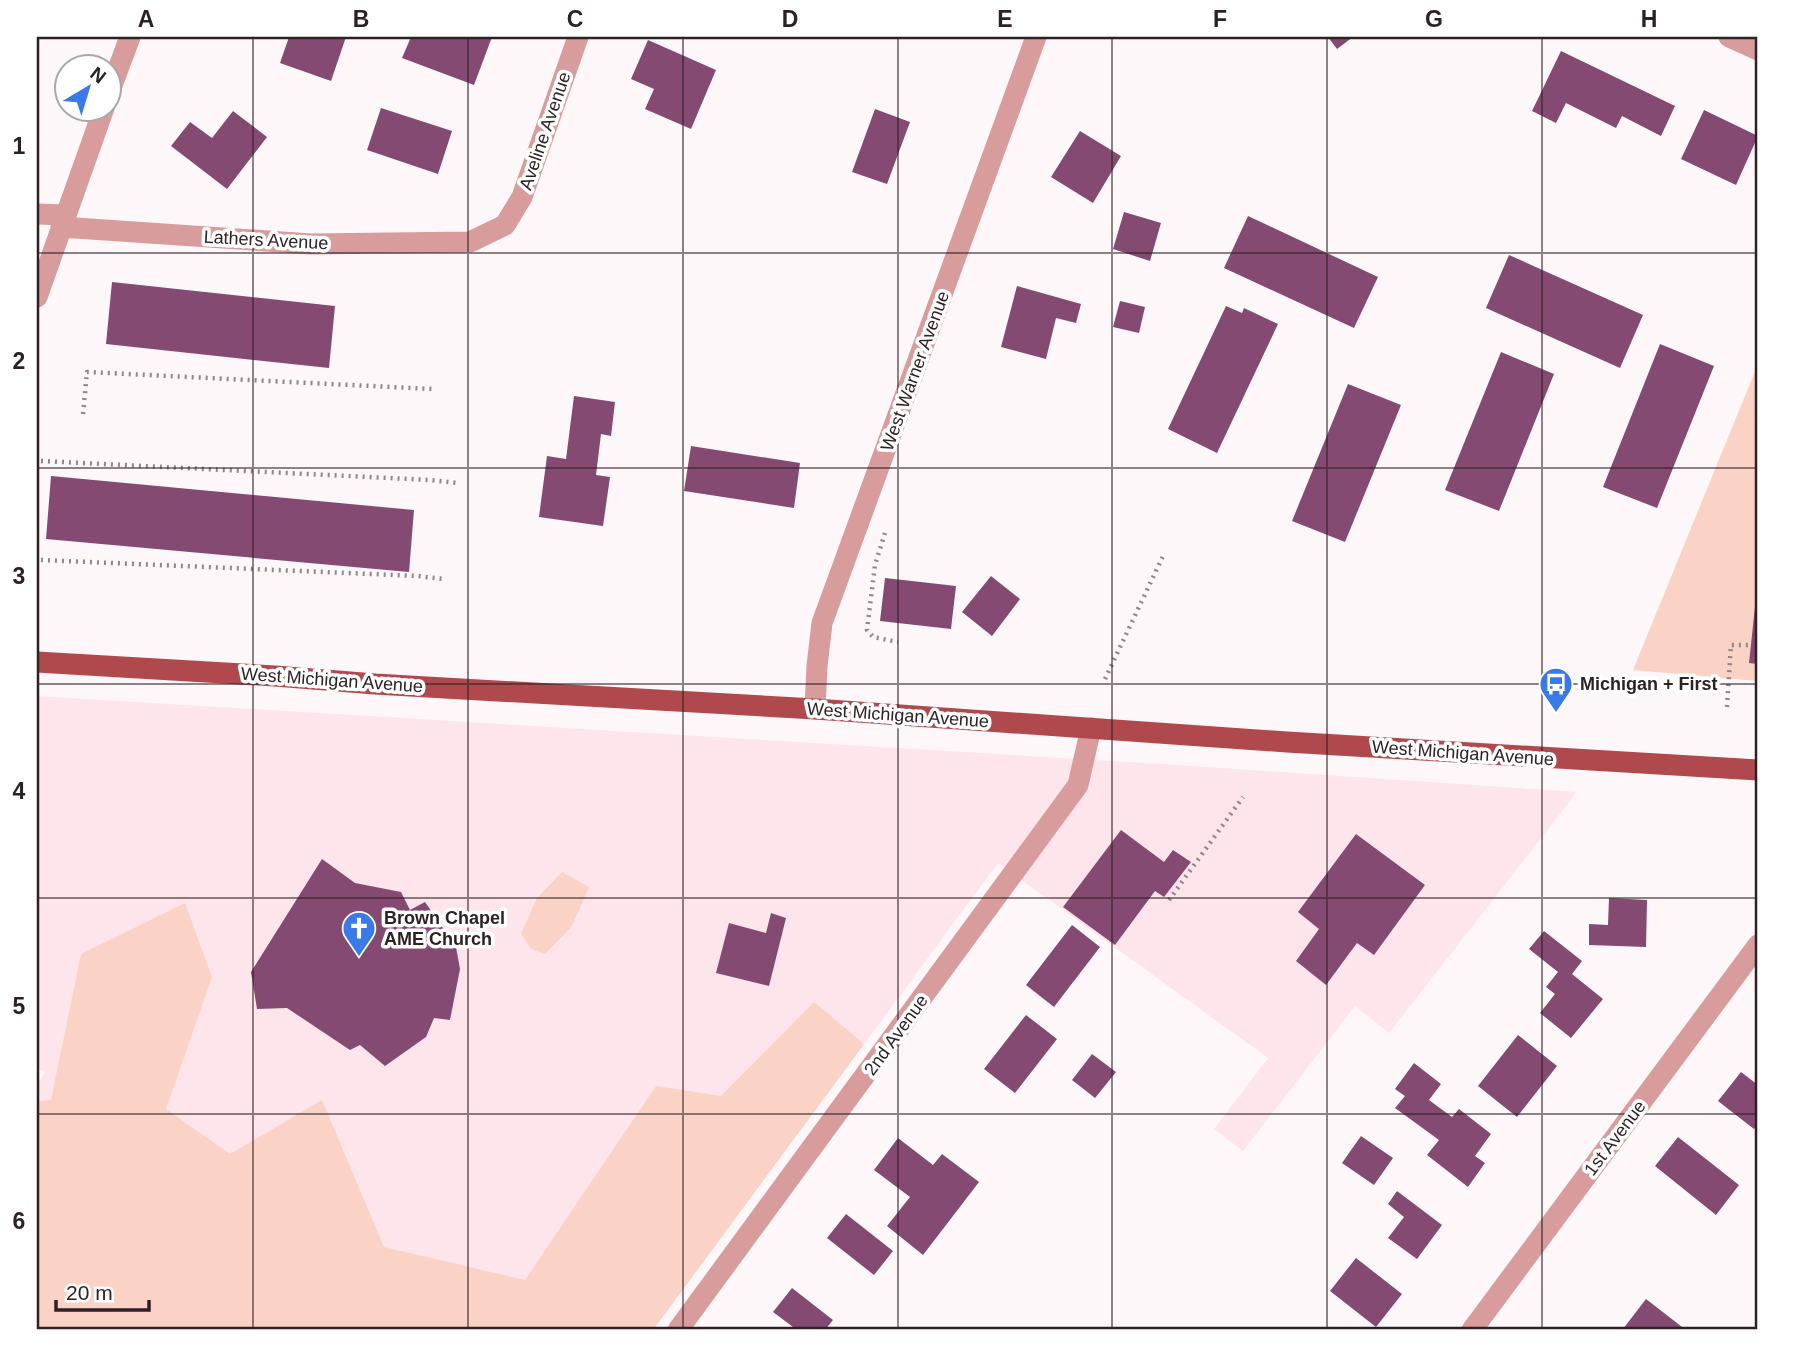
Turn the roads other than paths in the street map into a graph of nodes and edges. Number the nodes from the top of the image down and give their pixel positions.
1 (130, 37) edge
2 (578, 37) edge
3 (1036, 37) edge
4 (1729, 37) edge
5 (1758, 50) edge
6 (122, 58) edge
7 (99, 122) edge
8 (37, 214) edge
9 (64, 221) junction
10 (470, 242) joint
11 (37, 297) edge
12 (37, 662) edge
13 (815, 709) junction
14 (1091, 728) junction
15 (1758, 770) edge
16 (1758, 945) edge
17 (678, 1330) edge
18 (1472, 1330) edge

1 - 6 street
2 - 10 street, Aveline Avenue
3 - 13 street, West Warner Avenue
4 - 5 street
7 - 9 street
8 - 9 street, Lathers Avenue
9 - 10 street, Lathers Avenue
9 - 11 street
12 - 13 main road, West Michigan Avenue
13 - 14 main road, West Michigan Avenue
14 - 15 main road, West Michigan Avenue
14 - 17 street, 2nd Avenue
16 - 18 street, 1st Avenue

